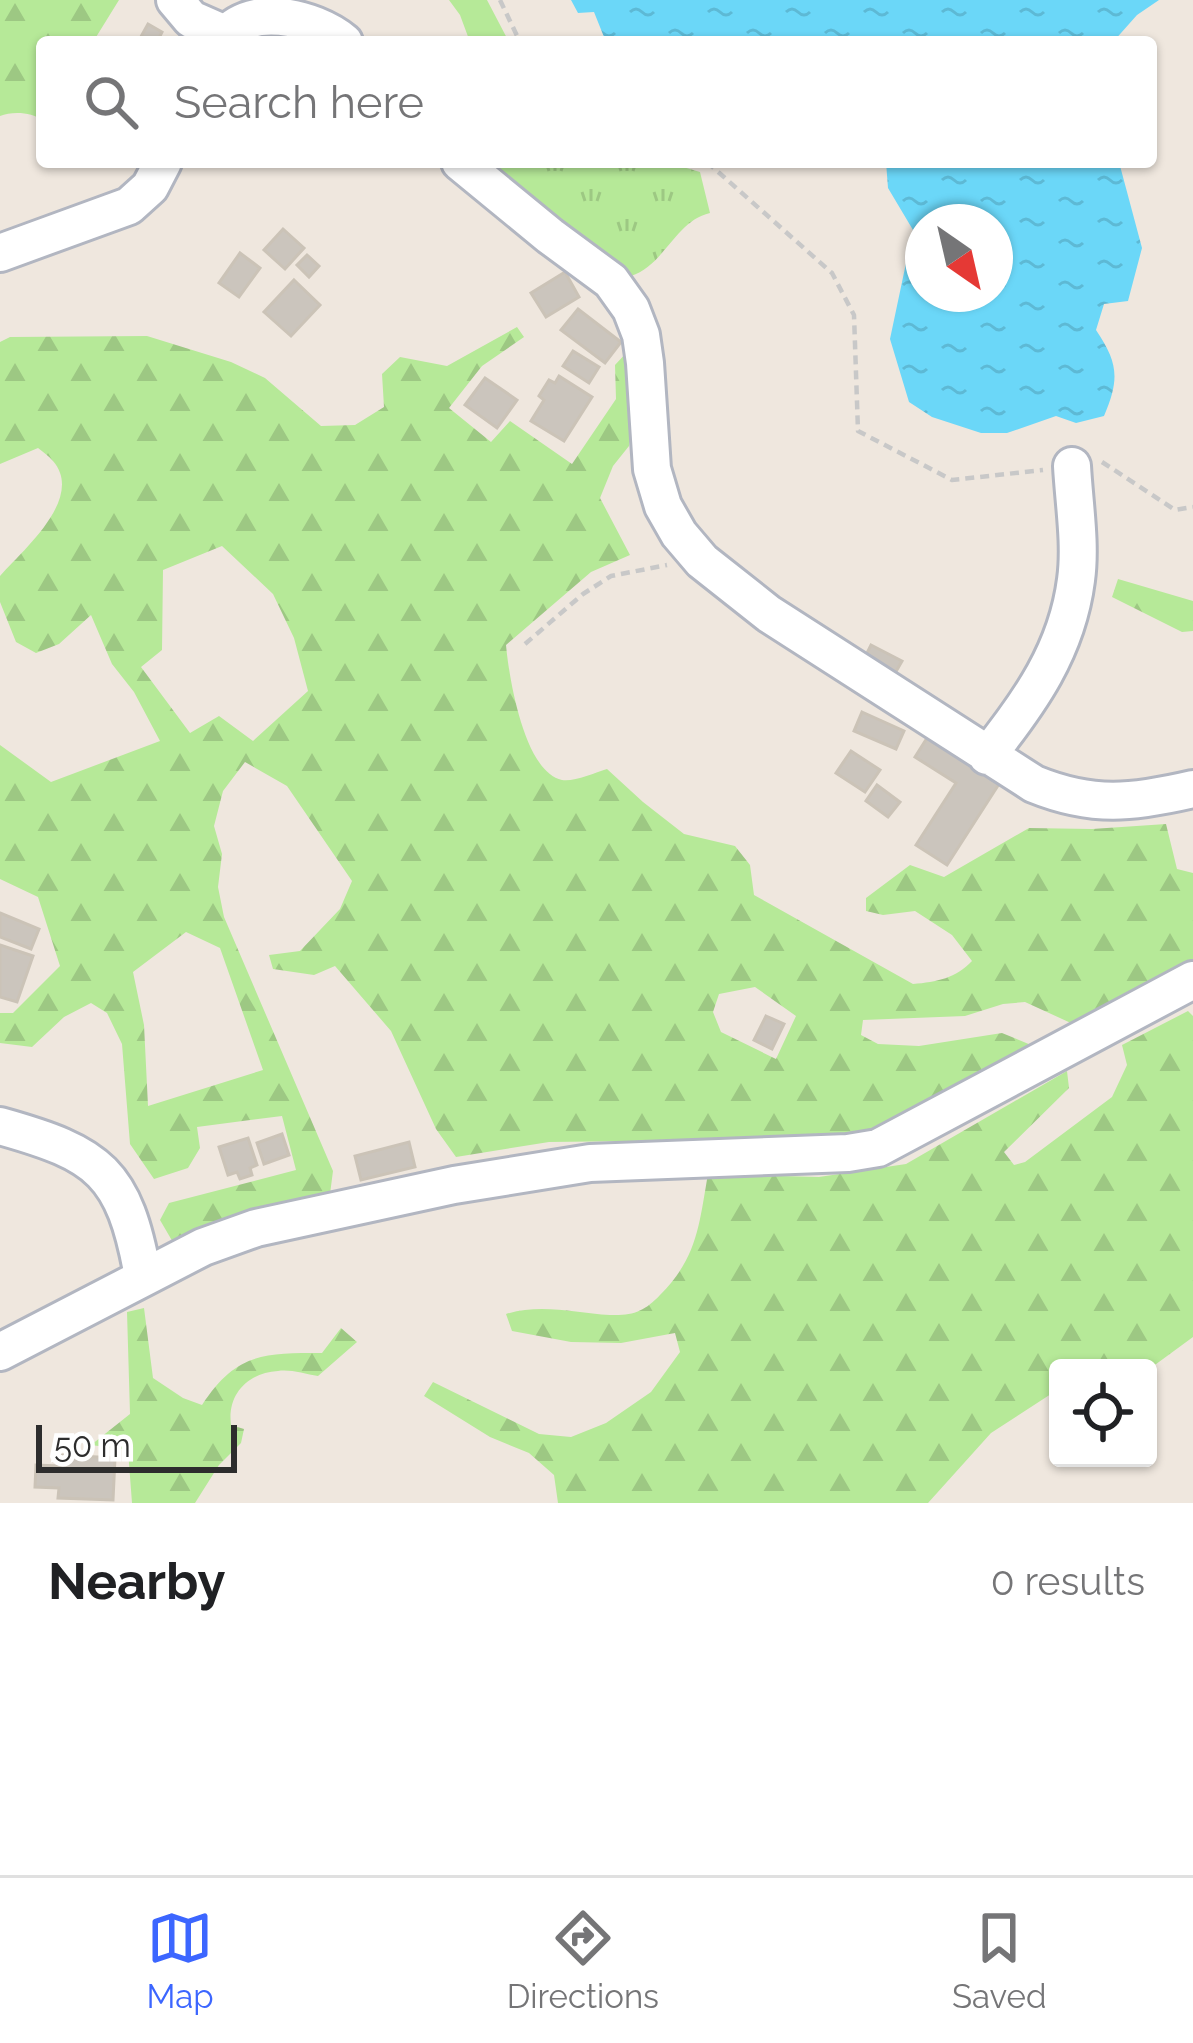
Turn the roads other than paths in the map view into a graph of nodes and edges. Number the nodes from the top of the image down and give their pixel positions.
1 (175, 0) edge
2 (229, 24) edge
3 (337, 36) edge
4 (161, 168) edge
5 (467, 168) edge
6 (0, 253) edge
7 (1072, 466) road end
8 (987, 755) junction
9 (1193, 789) edge
10 (1193, 980) edge
11 (0, 1126) edge
12 (143, 1276) junction
13 (0, 1352) edge

1 - 2 street
2 - 3 street
4 - 6 street
5 - 8 street
7 - 8 street
8 - 9 street
10 - 12 street
11 - 12 street
12 - 13 street

